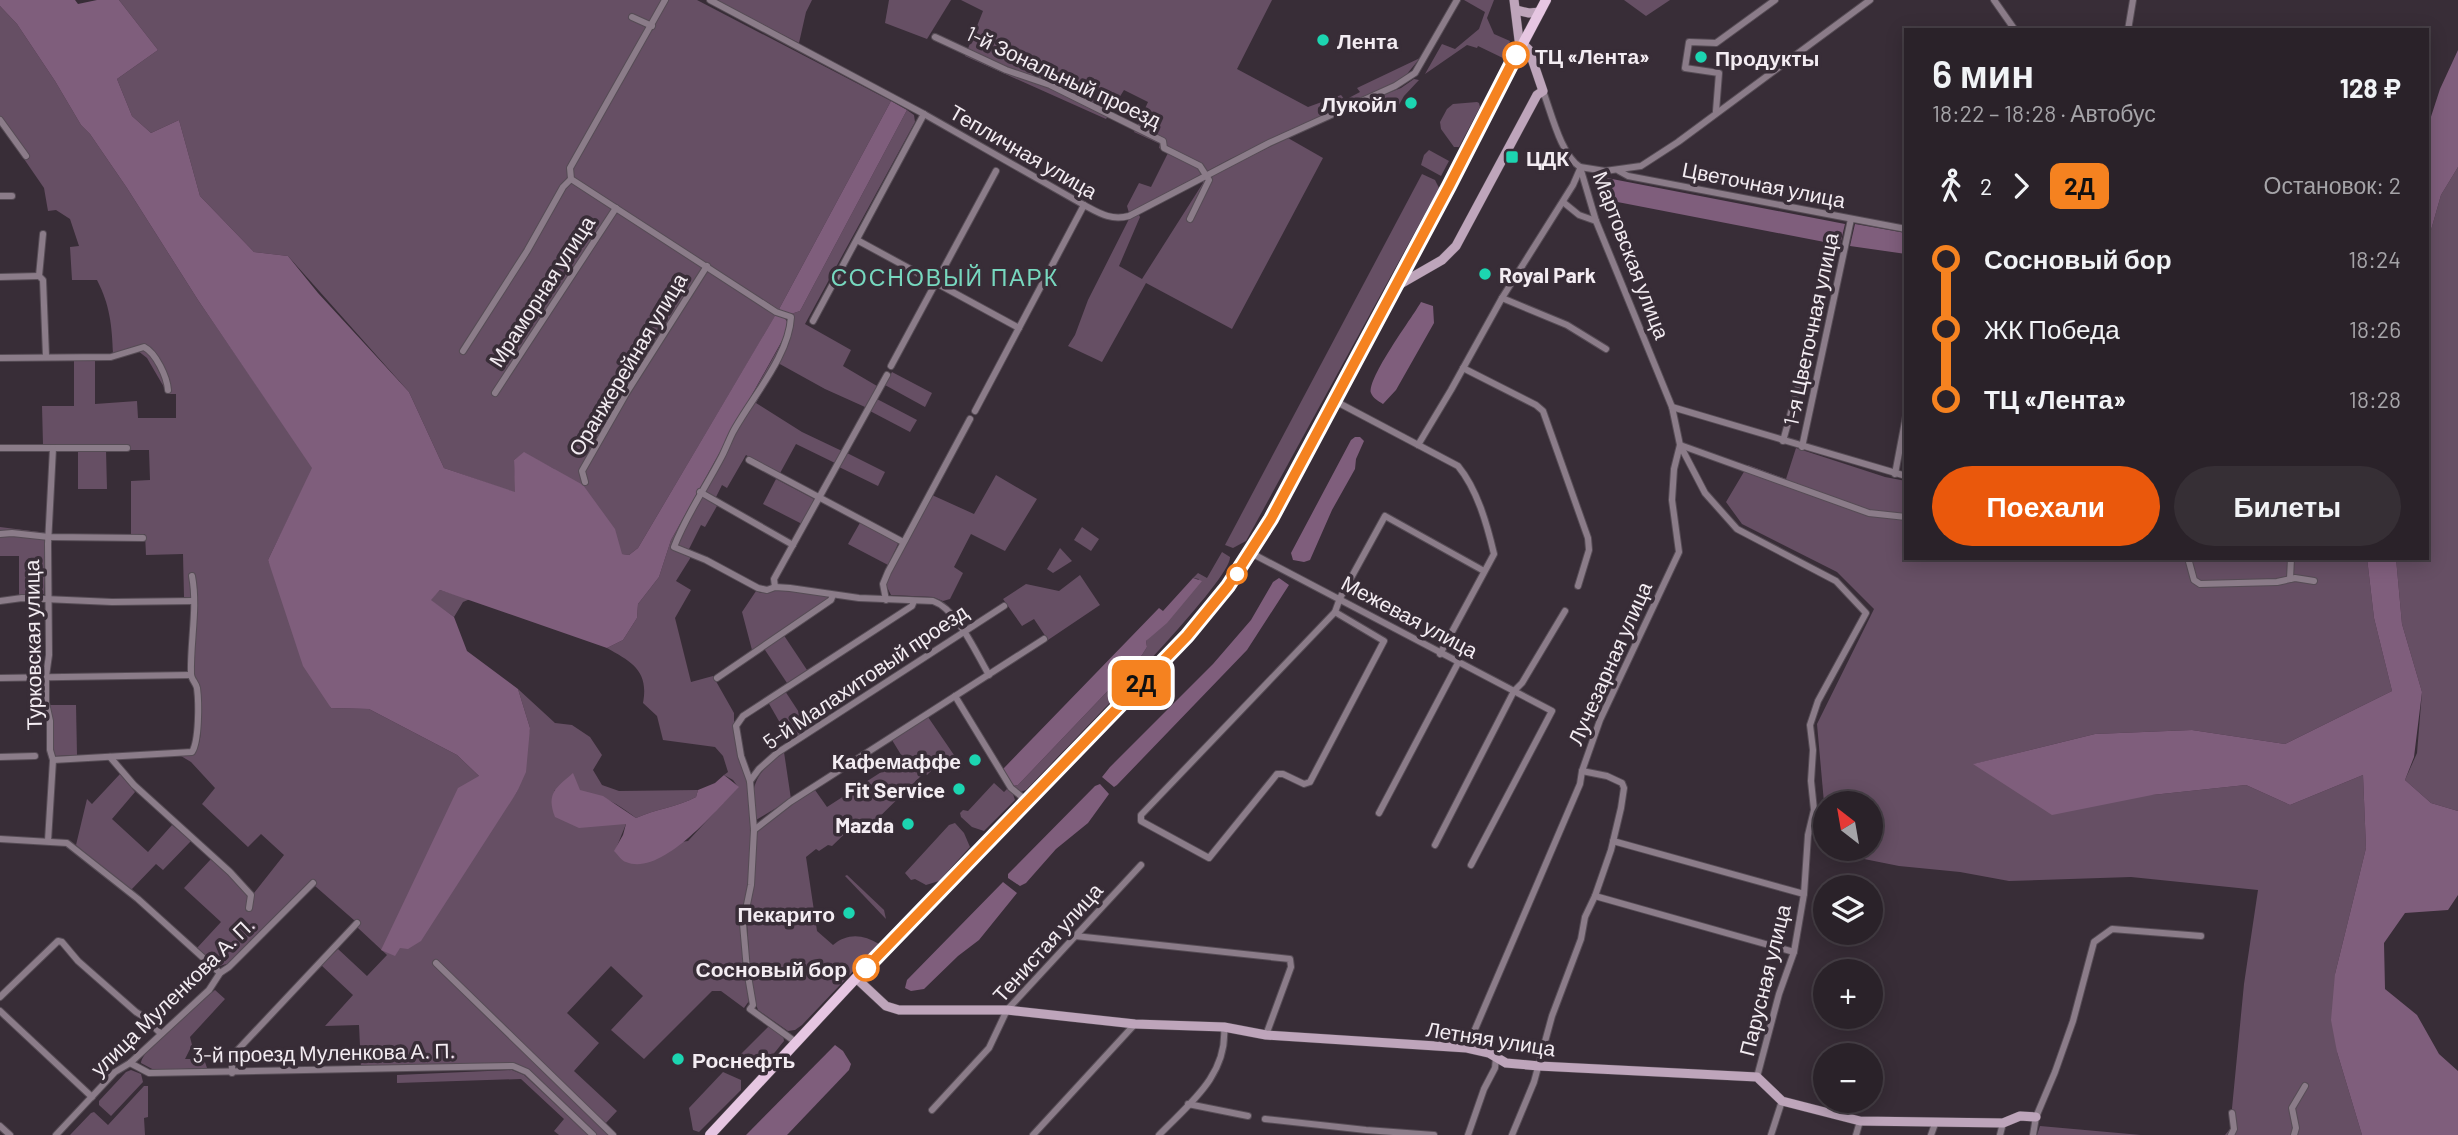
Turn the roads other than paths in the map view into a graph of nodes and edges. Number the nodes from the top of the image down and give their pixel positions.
1 (665, 0) edge
2 (710, 0) edge
3 (1457, 0) edge
4 (1514, 0) edge
5 (1546, 0) edge
6 (1775, 0) edge
7 (1870, 0) edge
8 (1994, 0) edge
9 (2133, 0) edge
10 (1516, 10) junction
11 (1540, 12) junction
12 (632, 17) dead end
13 (652, 26) junction
14 (2014, 28) edge
15 (2128, 28) edge
16 (935, 37) dead end
17 (1523, 45) junction
18 (1543, 91) junction
19 (1716, 111) junction
20 (924, 114) junction
21 (0, 120) edge
22 (26, 156) dead end
23 (1580, 167) junction
24 (1617, 170) junction
25 (996, 172) dead end
26 (1206, 175) junction
27 (571, 179) junction
28 (0, 196) edge
29 (12, 196) dead end
30 (1563, 202) junction
31 (1084, 205) junction
32 (616, 208) junction
33 (1190, 219) dead end
34 (1851, 219) junction
35 (1596, 221) junction
36 (1904, 229) edge
37 (43, 234) dead end
38 (857, 240) junction
39 (707, 266) junction
40 (39, 276) junction
41 (0, 277) edge
42 (936, 283) junction
43 (1395, 287) junction
44 (1502, 298) junction
45 (813, 321) dead end
46 (1019, 328) junction
47 (1606, 349) dead end
48 (463, 351) dead end
49 (46, 356) junction
50 (0, 358) edge
51 (1805, 362) dead end
52 (891, 366) dead end
53 (1463, 368) junction
54 (887, 375) dead end
55 (168, 390) dead end
56 (495, 393) dead end
57 (1335, 401) junction
58 (1672, 407) junction
59 (975, 411) dead end
60 (970, 419) dead end
61 (1904, 427) edge
62 (1783, 441) junction
63 (1418, 445) junction
64 (1680, 445) junction
65 (1802, 447) junction
66 (0, 448) edge
67 (53, 448) junction
68 (127, 448) dead end
69 (749, 460) dead end
70 (1895, 474) junction
71 (1904, 476) edge
72 (585, 482) dead end
73 (700, 492) junction
74 (820, 498) junction
75 (1904, 517) edge
76 (0, 534) edge
77 (49, 537) junction
78 (144, 538) dead end
79 (903, 542) junction
80 (793, 545) junction
81 (1251, 553) junction
82 (2189, 560) edge
83 (2291, 560) edge
84 (1484, 571) junction
85 (192, 576) dead end
86 (2290, 579) junction
87 (2314, 581) dead end
88 (1578, 586) dead end
89 (775, 587) junction
90 (833, 595) junction
91 (49, 598) junction
92 (1340, 598) junction
93 (886, 600) junction
94 (0, 601) edge
95 (194, 601) junction
96 (914, 601) junction
97 (1004, 606) dead end
98 (1565, 611) dead end
99 (1335, 612) junction
100 (1392, 627) junction
101 (964, 634) junction
102 (1044, 639) dead end
103 (1384, 641) junction
104 (1440, 654) junction
105 (1458, 663) junction
106 (190, 675) junction
107 (989, 675) junction
108 (46, 676) junction
109 (0, 678) edge
110 (717, 678) dead end
111 (1514, 691) junction
112 (955, 696) junction
113 (35, 756) dead end
114 (0, 757) edge
115 (110, 757) junction
116 (53, 760) junction
117 (1582, 771) junction
118 (750, 781) junction
119 (1027, 801) junction
120 (1379, 813) dead end
121 (754, 830) junction
122 (0, 839) edge
123 (48, 841) junction
124 (1613, 841) junction
125 (1434, 845) dead end
126 (1471, 865) dead end
127 (1140, 866) dead end
128 (313, 883) dead end
129 (1804, 894) junction
130 (1595, 896) junction
131 (249, 908) dead end
132 (357, 923) dead end
133 (1075, 936) junction
134 (2201, 936) dead end
135 (1794, 952) junction
136 (436, 963) dead end
137 (220, 972) junction
138 (856, 978) junction
139 (0, 997) edge
140 (1007, 1010) junction
141 (0, 1011) edge
142 (1135, 1024) junction
143 (1224, 1027) junction
144 (160, 1033) junction
145 (1266, 1035) junction
146 (797, 1043) junction
147 (1467, 1048) junction
148 (1496, 1058) junction
149 (130, 1063) junction
150 (1539, 1066) junction
151 (232, 1073) junction
152 (1757, 1077) junction
153 (2305, 1086) dead end
154 (93, 1097) junction
155 (1782, 1101) junction
156 (1188, 1104) junction
157 (932, 1110) dead end
158 (2232, 1113) dead end
159 (1248, 1116) dead end
160 (2036, 1117) junction
161 (1265, 1119) dead end
162 (1860, 1121) junction
163 (1936, 1121) junction
164 (2003, 1123) junction
165 (0, 1126) edge
166 (10, 1135) edge
167 (57, 1135) edge
168 (593, 1135) edge
169 (613, 1135) edge
170 (710, 1135) edge
171 (1033, 1135) edge
172 (1159, 1135) edge
173 (1434, 1135) edge
174 (1468, 1135) edge
175 (1512, 1135) edge
176 (1771, 1135) edge
177 (1856, 1135) edge
178 (1931, 1135) edge
179 (2000, 1135) edge
180 (2033, 1135) edge
181 (2231, 1135) edge
182 (2294, 1135) edge

1 - 13 street
2 - 20 street, Тепличная улица
3 - 26 street
4 - 10 street, Мартовская улица
5 - 11 main road
6 - 19 street
7 - 19 street
8 - 14 street
9 - 15 street
10 - 11 street
10 - 17 street, Мартовская улица
11 - 17 main road
12 - 13 street
13 - 27 street
16 - 26 street, 1-й Зональный проезд
17 - 18 street, Мартовская улица
17 - 43 main road
18 - 23 street, Мартовская улица
18 - 43 street
19 - 24 street
20 - 31 street, Тепличная улица
20 - 38 street
21 - 22 street
23 - 24 street
23 - 30 street
23 - 35 street, Мартовская улица
24 - 34 street, Цветочная улица
25 - 42 street
26 - 31 street, Тепличная улица
26 - 33 street
27 - 32 street
27 - 48 street
28 - 29 street
30 - 35 street
30 - 44 street
31 - 46 street
32 - 39 street
32 - 56 street, Мраморная улица
34 - 36 street, Цветочная улица
34 - 65 street, 1-я Цветочная улица
35 - 58 street, Мартовская улица
37 - 40 street
38 - 42 street
38 - 45 street
39 - 72 street, Оранжерейная улица
39 - 73 street
40 - 41 street
40 - 49 street
42 - 46 street
42 - 52 street
43 - 57 main road
44 - 47 street
44 - 53 street
46 - 59 street
49 - 50 street
49 - 55 street
51 - 62 street
53 - 63 street
53 - 88 street
54 - 74 street
57 - 63 street
57 - 81 main road
58 - 62 street
58 - 64 street, Мартовская улица
60 - 79 street
61 - 70 street
62 - 65 street
63 - 84 street
64 - 75 street
64 - 117 street, Лучезарная улица
64 - 129 street, Парусная улица
65 - 70 street
66 - 67 street
67 - 68 street
67 - 77 street, Турковская улица
69 - 74 street
70 - 71 street
73 - 80 street
73 - 89 street
74 - 79 street
74 - 80 street
76 - 77 street
77 - 78 street
77 - 91 street, Турковская улица
79 - 93 street
80 - 89 street
81 - 92 street, Межевая улица
81 - 119 main road
82 - 86 street
83 - 86 street
84 - 92 street
84 - 104 street
85 - 95 street
86 - 87 street
89 - 90 street
90 - 93 street
90 - 110 street
91 - 94 street
91 - 95 street
91 - 108 street, Турковская улица
92 - 99 street
92 - 100 street, Межевая улица
93 - 96 street
95 - 106 street
96 - 101 street
96 - 118 street
97 - 101 street, 5-й Малахитовый проезд
98 - 111 street
99 - 103 street
99 - 103 street
100 - 103 street
100 - 104 street, Межевая улица
101 - 107 street
101 - 118 street, 5-й Малахитовый проезд
102 - 107 street
104 - 105 street, Межевая улица
105 - 111 street, Межевая улица
105 - 120 street
106 - 108 street
106 - 115 street
107 - 112 street
108 - 109 street
108 - 116 street, Турковская улица
111 - 125 street
111 - 126 street, Межевая улица
112 - 119 street
112 - 121 street
113 - 114 street
115 - 116 street
115 - 131 street
116 - 123 street, Турковская улица
117 - 124 street, Лучезарная улица
117 - 147 street
118 - 121 street
119 - 138 main road
121 - 146 street
122 - 123 street
123 - 137 street
124 - 129 street
124 - 130 street, Лучезарная улица
127 - 133 street, Тенистая улица
128 - 137 street, улица Муленкова А. П.
129 - 135 street, Парусная улица
130 - 135 street
130 - 150 street, Лучезарная улица
132 - 151 street
133 - 140 street, Тенистая улица
133 - 145 street
134 - 160 street
135 - 152 street, Парусная улица
136 - 169 street
137 - 144 street, улица Муленкова А. П.
138 - 140 street, Летняя улица
138 - 146 main road
139 - 144 street
140 - 142 street, Летняя улица
140 - 157 street, Тенистая улица
141 - 154 street
142 - 143 street, Летняя улица
142 - 171 street
143 - 145 street, Летняя улица
143 - 156 street
144 - 149 street, улица Муленкова А. П.
145 - 147 street, Летняя улица
146 - 170 main road
147 - 148 street, Летняя улица
148 - 150 street, Летняя улица
148 - 174 street
149 - 151 street, 3-й проезд Муленкова А. П.
149 - 154 street, улица Муленкова А. П.
150 - 152 street, Летняя улица
150 - 175 street, Лучезарная улица
151 - 168 street, 3-й проезд Муленкова А. П.
152 - 155 street
153 - 182 street
154 - 167 street, улица Муленкова А. П.
155 - 162 street
155 - 176 street
156 - 159 street
156 - 172 street
158 - 181 street
160 - 164 street
160 - 180 street
161 - 173 street
162 - 163 street
162 - 177 street
163 - 164 street
163 - 178 street
164 - 179 street
165 - 166 street

